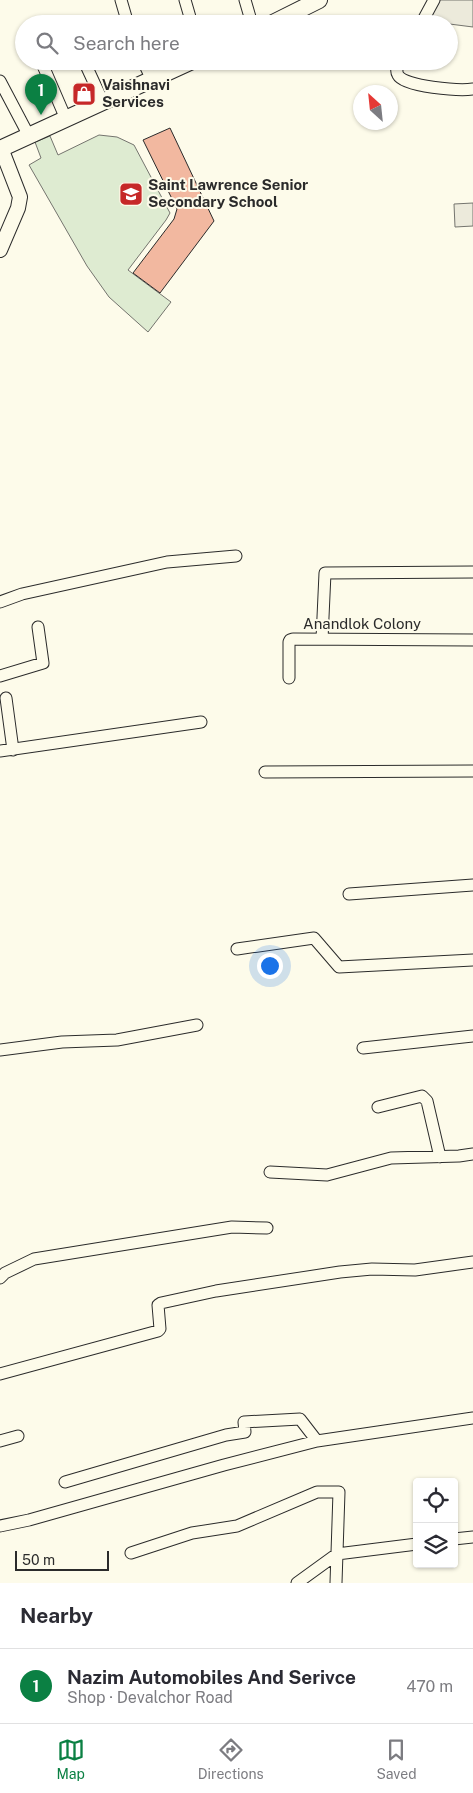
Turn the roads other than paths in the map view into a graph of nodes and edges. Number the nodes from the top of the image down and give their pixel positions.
1 (121, 0) edge
2 (185, 0) edge
3 (245, 0) edge
4 (319, 0) edge
5 (434, 0) edge
6 (125, 15) edge
7 (189, 15) edge
8 (249, 15) edge
9 (289, 15) edge
10 (426, 15) edge
11 (46, 70) edge
12 (88, 70) edge
13 (147, 70) edge
14 (173, 70) edge
15 (396, 70) edge
16 (152, 80) junction
17 (0, 81) edge
18 (473, 89) edge
19 (103, 102) junction
20 (66, 119) junction
21 (29, 136) junction
22 (0, 149) edge
23 (0, 250) edge
24 (236, 556) dead end
25 (473, 572) edge
26 (0, 602) edge
27 (38, 626) dead end
28 (322, 639) junction
29 (473, 640) edge
30 (0, 676) edge
31 (289, 678) dead end
32 (6, 698) dead end
33 (201, 722) dead end
34 (13, 750) junction
35 (0, 751) edge
36 (473, 771) edge
37 (265, 772) dead end
38 (473, 885) edge
39 (349, 894) dead end
40 (237, 949) dead end
41 (473, 960) edge
42 (197, 1025) dead end
43 (473, 1036) edge
44 (364, 1048) dead end
45 (0, 1050) edge
46 (378, 1107) dead end
47 (473, 1154) edge
48 (440, 1157) junction
49 (270, 1172) dead end
50 (268, 1228) dead end
51 (473, 1262) edge
52 (0, 1278) edge
53 (0, 1374) edge
54 (473, 1418) edge
55 (18, 1436) dead end
56 (0, 1441) edge
57 (317, 1441) junction
58 (65, 1482) dead end
59 (0, 1526) edge
60 (473, 1537) edge
61 (458, 1539) edge
62 (413, 1544) edge
63 (131, 1553) dead end
64 (337, 1554) junction
65 (298, 1583) edge
66 (336, 1583) edge

1 - 6 street
2 - 7 street
3 - 8 street
4 - 9 main road
5 - 10 street
11 - 20 street
12 - 19 street
13 - 16 street
14 - 16 main road
15 - 18 street
16 - 19 main road
17 - 21 street
19 - 20 main road
20 - 21 main road
21 - 22 main road
22 - 23 street
24 - 26 street
25 - 28 street
27 - 30 street
28 - 29 street, Anandlok Colony
28 - 31 street, Anandlok Colony
32 - 34 street
33 - 34 street
34 - 35 street
36 - 37 street
38 - 39 street
40 - 41 street
42 - 45 street
43 - 44 street
46 - 48 street
47 - 48 street
48 - 49 street
50 - 52 street
51 - 53 street
54 - 57 street
55 - 56 street
57 - 58 street
57 - 59 street
60 - 61 street
62 - 64 street
63 - 64 street
64 - 65 street
64 - 66 street

